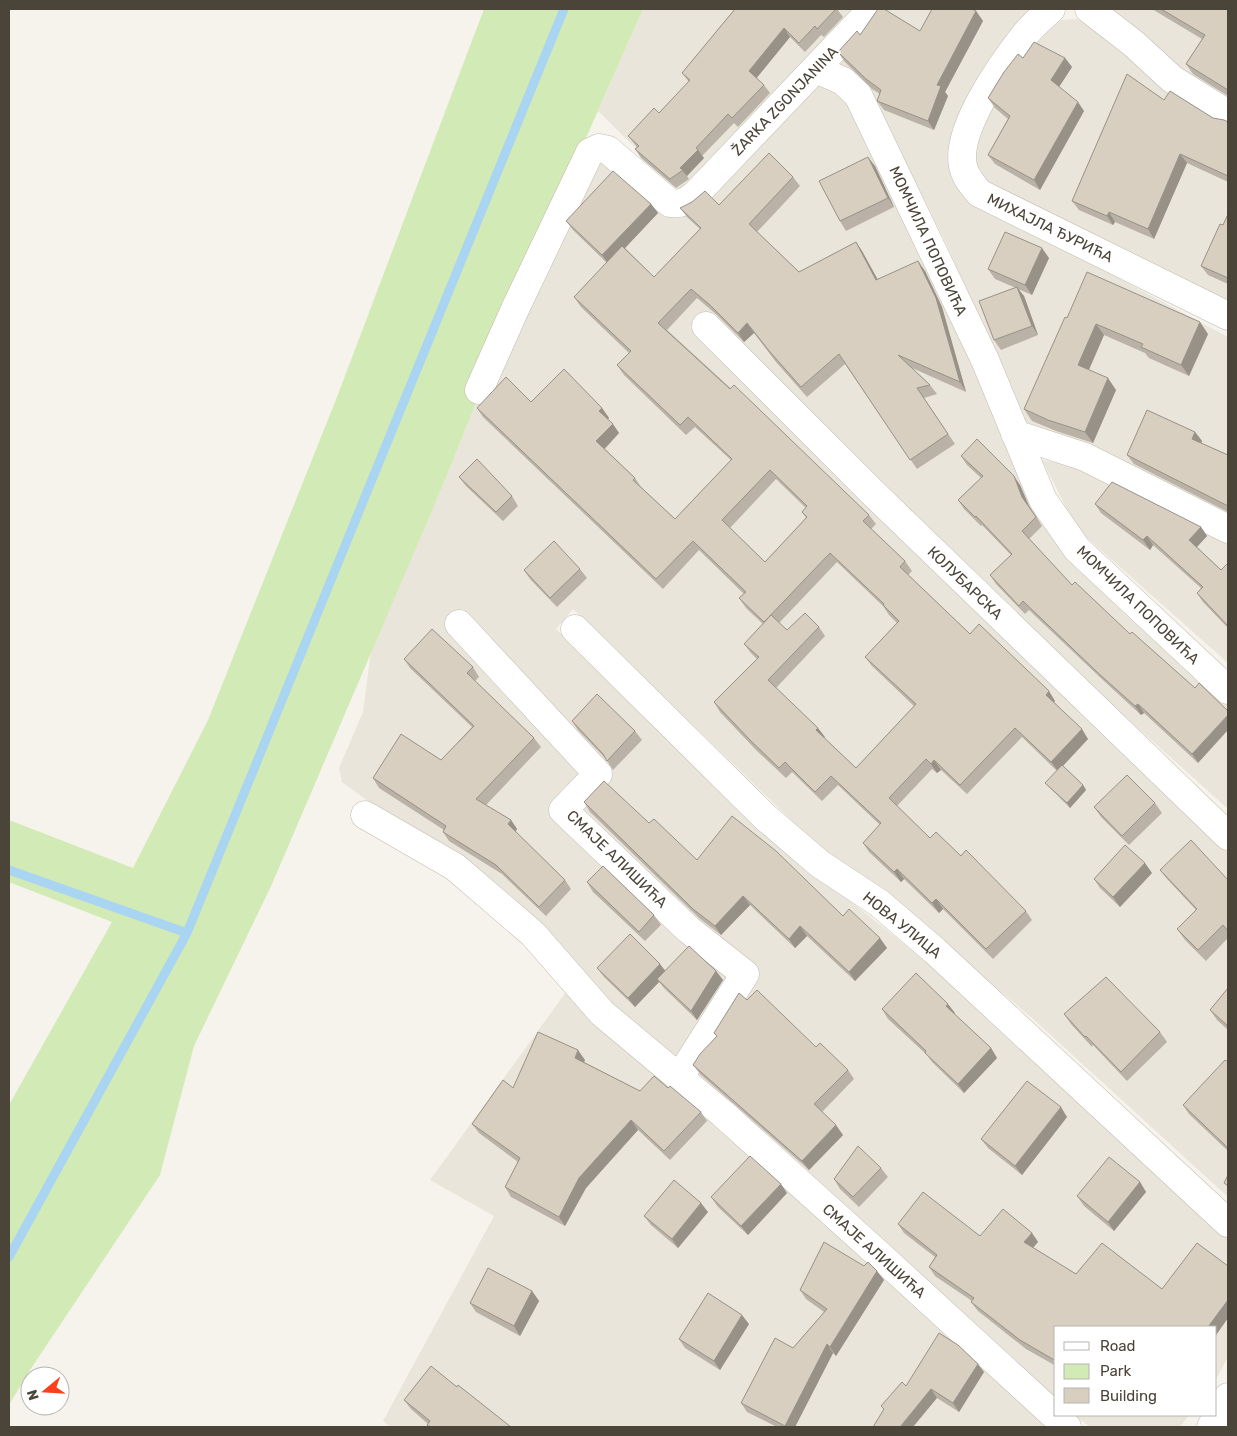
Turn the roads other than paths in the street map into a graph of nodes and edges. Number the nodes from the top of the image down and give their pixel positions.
1 (872, 9) edge
2 (1051, 9) edge
3 (1089, 9) edge
4 (816, 69) junction
5 (1228, 114) edge
6 (1228, 316) edge
7 (706, 326) dead end
8 (479, 390) dead end
9 (1015, 434) junction
10 (1228, 529) edge
11 (459, 624) dead end
12 (575, 629) dead end
13 (1228, 690) edge
14 (365, 815) dead end
15 (1228, 836) edge
16 (679, 1078) junction
17 (1228, 1223) edge
18 (1228, 1397) edge
19 (1054, 1415) edge
20 (1055, 1416) edge
21 (1067, 1427) edge
22 (1211, 1427) edge

1 - 4 street, ŽARKA ZGONJANINA
2 - 6 street, МИХАЈЛА ЂУРИЋА
3 - 5 street
4 - 8 street, ŽARKA ZGONJANINA
4 - 9 street, МОМЧИЛА ПОПОВИЋА
7 - 15 street, КОЛУБАРСКА
9 - 10 street
9 - 13 street, МОМЧИЛА ПОПОВИЋА
11 - 16 street, СМАЈЕ АЛИШИЋА
12 - 17 street, НОВА УЛИЦА
14 - 16 street, СМАЈЕ АЛИШИЋА
16 - 19 street, СМАЈЕ АЛИШИЋА
18 - 22 street
20 - 21 street, СМАЈЕ АЛИШИЋА

